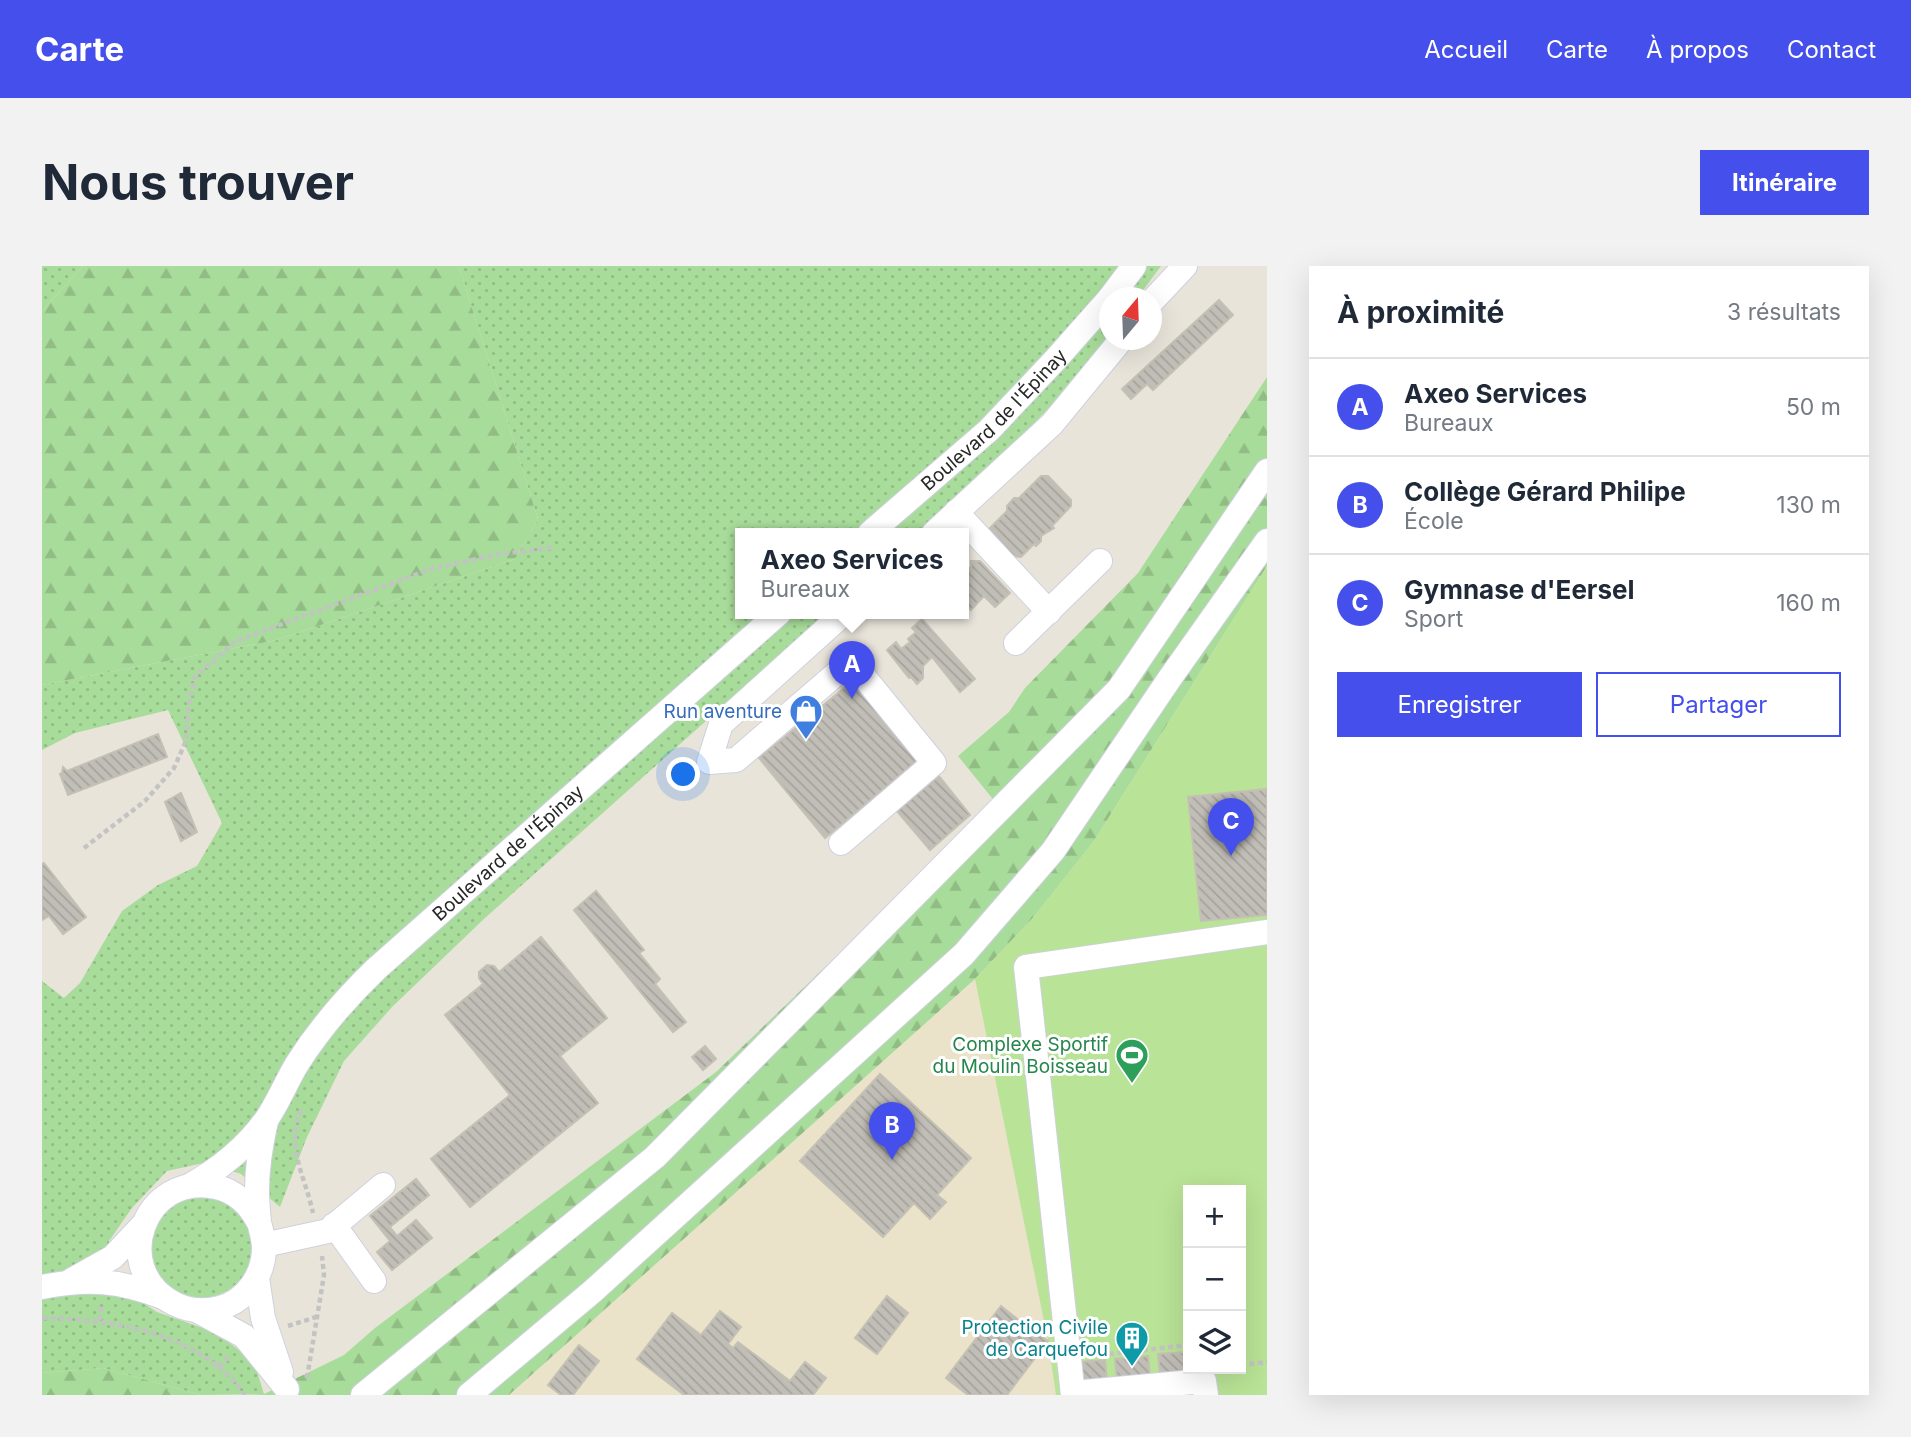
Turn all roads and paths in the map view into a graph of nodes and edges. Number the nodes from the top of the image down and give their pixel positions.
1 (1134, 266) edge
2 (1185, 266) edge
3 (1118, 287) edge
4 (1162, 291) edge
5 (1099, 310) edge
6 (1113, 350) edge
7 (1267, 471) edge
8 (956, 512) junction
9 (876, 528) edge
10 (939, 528) edge
11 (1267, 541) edge
12 (552, 548) dead end
13 (1100, 561) dead end
14 (1049, 612) junction
15 (772, 619) edge
16 (837, 619) edge
17 (1016, 643) dead end
18 (841, 843) dead end
19 (83, 848) dead end
20 (1267, 932) edge
21 (304, 1105) dead end
22 (266, 1120) junction
23 (383, 1185) dead end
24 (189, 1186) junction
25 (143, 1225) junction
26 (326, 1229) junction
27 (262, 1234) junction
28 (257, 1278) junction
29 (374, 1281) dead end
30 (69, 1282) junction
31 (42, 1287) edge
32 (163, 1297) junction
33 (196, 1310) junction
34 (42, 1318) edge
35 (1183, 1346) edge
36 (1069, 1358) junction
37 (1267, 1362) edge
38 (1246, 1364) edge
39 (295, 1390) edge
40 (1073, 1394) edge
41 (245, 1395) edge
42 (363, 1395) edge
43 (469, 1395) edge
44 (1206, 1395) edge

1 - 3 street, Boulevard de l'Épinay
2 - 4 street
5 - 9 street, Boulevard de l'Épinay
6 - 8 street
7 - 42 street
8 - 10 street
8 - 14 street
11 - 43 street
12 - 19 path
13 - 14 street
14 - 17 street
15 - 22 street, Boulevard de l'Épinay
16 - 18 street
20 - 36 street
21 - 26 path
22 - 24 street, Boulevard de l'Épinay
22 - 27 street, Boulevard de l'Épinay
23 - 26 street
24 - 25 street
24 - 27 street
25 - 30 street
25 - 32 street
26 - 27 street
26 - 29 street
26 - 39 path
27 - 28 street
28 - 33 street
28 - 39 street
30 - 31 street
30 - 32 street
32 - 33 street
33 - 39 street
34 - 41 path
35 - 36 path
36 - 40 street
37 - 38 path
40 - 44 street

